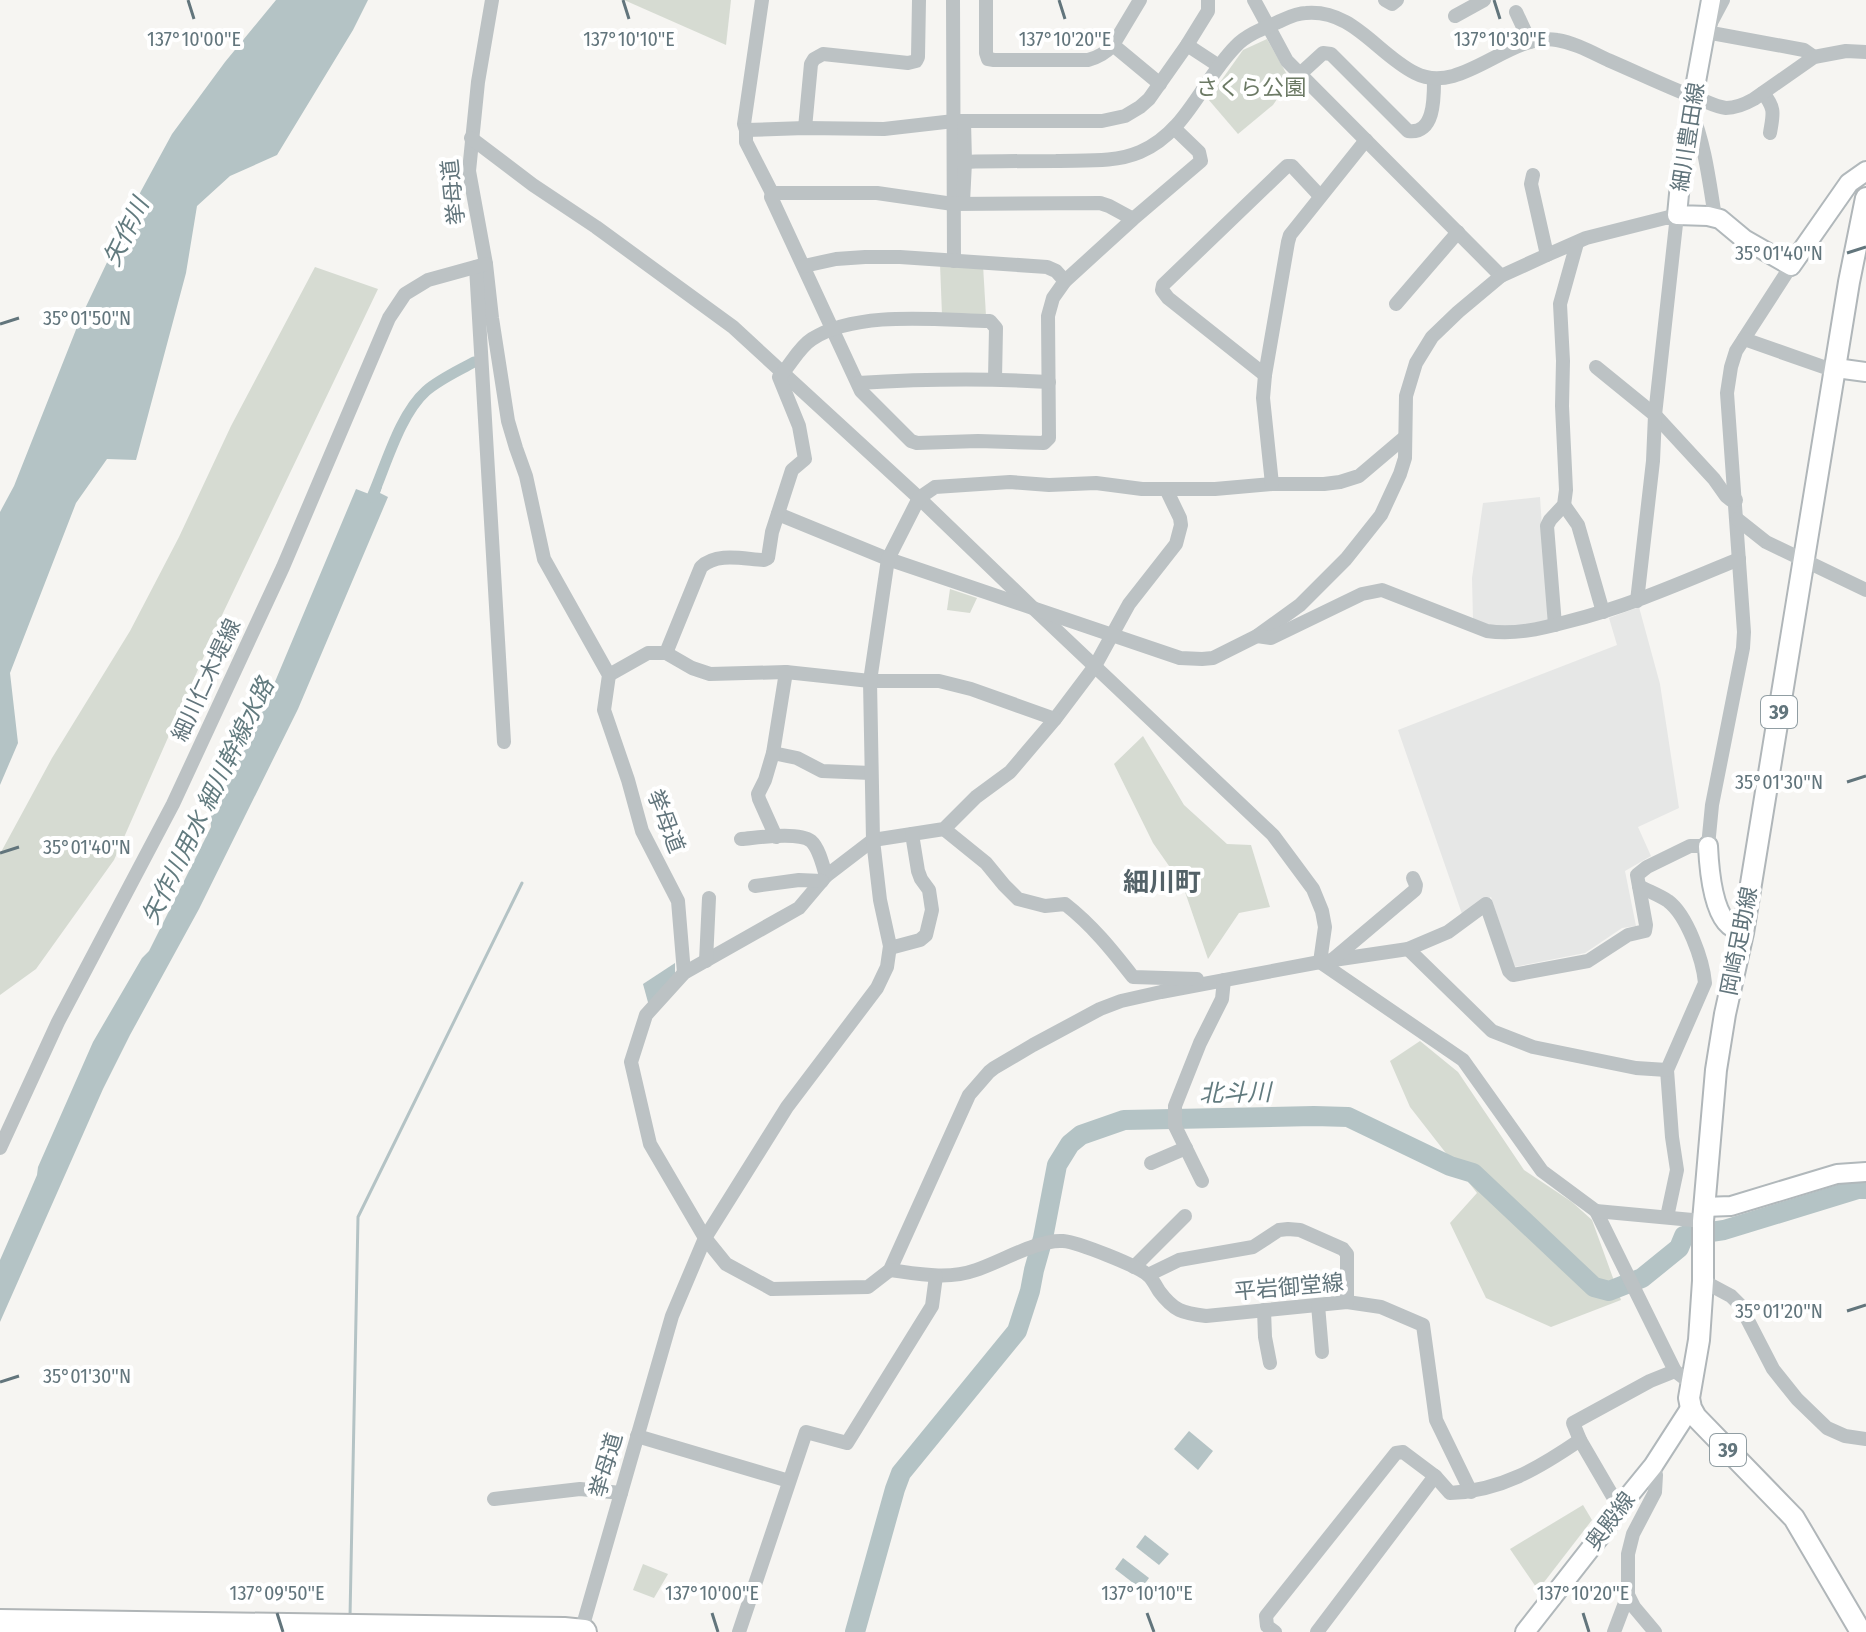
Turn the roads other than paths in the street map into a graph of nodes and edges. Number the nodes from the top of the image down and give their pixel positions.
1 (492, 0) edge
2 (762, 0) edge
3 (919, 0) edge
4 (953, 0) edge
5 (986, 0) edge
6 (1140, 0) edge
7 (1208, 0) edge
8 (1254, 0) edge
9 (1385, 0) edge
10 (1397, 0) edge
11 (1711, 0) edge
12 (1723, 0) edge
13 (1475, 2) edge
14 (1516, 12) dead end
15 (1455, 16) dead end
16 (1268, 26) junction
17 (1706, 32) junction
18 (1530, 42) junction
19 (1113, 45) junction
20 (1187, 45) junction
21 (1866, 52) edge
22 (1814, 57) junction
23 (1219, 66) junction
24 (1300, 74) junction
25 (1434, 79) junction
26 (1160, 84) junction
27 (1763, 93) junction
28 (1692, 103) junction
29 (959, 121) junction
30 (805, 128) junction
31 (1174, 128) junction
32 (746, 130) junction
33 (1770, 133) dead end
34 (471, 138) junction
35 (1366, 140) junction
36 (965, 162) junction
37 (1866, 171) edge
38 (1533, 175) dead end
39 (772, 193) junction
40 (1320, 196) junction
41 (1866, 198) edge
42 (958, 203) junction
43 (1677, 215) junction
44 (1715, 217) junction
45 (1133, 219) junction
46 (1458, 232) junction
47 (1577, 243) junction
48 (1547, 255) junction
49 (954, 261) junction
50 (481, 265) junction
51 (804, 266) junction
52 (1791, 266) junction
53 (1501, 276) junction
54 (1065, 281) junction
55 (1396, 304) dead end
56 (833, 329) junction
57 (1744, 339) junction
58 (1596, 367) dead end
59 (1836, 369) junction
60 (784, 372) junction
61 (1866, 372) edge
62 (1265, 375) junction
63 (995, 379) junction
64 (1049, 382) junction
65 (858, 383) junction
66 (1655, 415) junction
67 (1405, 437) junction
68 (1272, 484) junction
69 (1166, 489) junction
70 (919, 498) junction
71 (1736, 500) junction
72 (1564, 505) junction
73 (778, 514) junction
74 (1737, 519) junction
75 (888, 559) junction
76 (1739, 559) junction
77 (1803, 561) junction
78 (1866, 590) edge
79 (1637, 601) junction
80 (1031, 606) junction
81 (1603, 612) junction
82 (1555, 625) junction
83 (1111, 634) junction
84 (1257, 636) junction
85 (666, 653) junction
86 (1095, 666) junction
87 (786, 672) junction
88 (609, 675) junction
89 (870, 681) junction
90 (1055, 719) junction
91 (504, 742) dead end
92 (773, 753) junction
93 (871, 773) junction
94 (944, 829) junction
95 (912, 834) junction
96 (776, 837) junction
97 (741, 839) dead end
98 (873, 840) junction
99 (1708, 846) junction
100 (824, 878) junction
101 (1413, 878) dead end
102 (755, 886) dead end
103 (1639, 886) junction
104 (709, 898) dead end
105 (1743, 933) junction
106 (890, 948) junction
107 (1408, 949) junction
108 (706, 961) junction
109 (1326, 962) junction
110 (684, 973) junction
111 (1225, 980) junction
112 (1667, 1070) junction
113 (0, 1148) edge
114 (1186, 1148) junction
115 (1151, 1163) dead end
116 (1866, 1172) edge
117 (1202, 1181) dead end
118 (1596, 1211) junction
119 (1185, 1216) dead end
120 (1667, 1217) junction
121 (1704, 1223) junction
122 (705, 1238) junction
123 (1134, 1267) junction
124 (890, 1270) junction
125 (1148, 1275) junction
126 (936, 1276) junction
127 (1703, 1281) junction
128 (1347, 1302) junction
129 (1318, 1305) junction
130 (1264, 1310) junction
131 (1322, 1352) dead end
132 (1270, 1363) dead end
133 (1675, 1371) junction
134 (1692, 1384) junction
135 (1691, 1407) junction
136 (637, 1436) junction
137 (1866, 1439) edge
138 (1580, 1440) junction
139 (1653, 1466) junction
140 (1435, 1476) junction
141 (789, 1481) junction
142 (1471, 1492) junction
143 (621, 1493) junction
144 (494, 1499) dead end
145 (1622, 1504) junction
146 (1628, 1595) junction
147 (0, 1622) edge
148 (582, 1632) edge
149 (739, 1632) edge
150 (1275, 1632) edge
151 (1317, 1632) edge
152 (1525, 1632) edge
153 (1614, 1632) edge
154 (1655, 1632) edge
155 (1861, 1632) edge

1 - 34 street, 挙母道
2 - 32 street
3 - 30 street
4 - 29 street
5 - 19 street
6 - 19 street
7 - 20 street
8 - 16 street
9 - 10 street
11 - 17 street, 細川豊田線
12 - 17 street
13 - 15 street
14 - 18 street
16 - 23 street
16 - 24 street
16 - 25 street
17 - 22 street
17 - 28 street, 細川豊田線
18 - 25 street
18 - 28 street
19 - 26 street
20 - 23 street
20 - 26 street
21 - 22 street
22 - 27 street
23 - 31 street
24 - 25 street
24 - 35 street
26 - 29 street
27 - 28 street
27 - 33 street
28 - 43 street, 細川豊田線
28 - 44 street
29 - 30 street
29 - 36 street
29 - 42 street
30 - 32 street
31 - 36 street
31 - 45 street
32 - 39 street
34 - 50 street, 挙母道
34 - 60 street
35 - 40 street
35 - 46 street
36 - 42 street
37 - 52 street
38 - 48 street
39 - 42 street
39 - 51 street
40 - 62 street
40 - 62 street
41 - 59 main road, 岡崎足助線 / 39
42 - 45 street
42 - 49 street
43 - 44 street, 細川豊田線
43 - 47 street
43 - 66 street
44 - 52 street, 細川豊田線
45 - 54 street
46 - 53 street
46 - 55 street
47 - 48 street
47 - 72 street
48 - 53 street
49 - 51 street
49 - 54 street
50 - 88 street, 挙母道
50 - 91 street
50 - 113 street, 細川仁木堤線
51 - 56 street
52 - 57 street
53 - 67 street
54 - 64 street
56 - 60 street
56 - 63 street
56 - 65 street
57 - 59 street
57 - 71 street
58 - 66 street
59 - 61 street
59 - 77 main road, 岡崎足助線 / 39
60 - 70 street
60 - 73 street
62 - 68 street
63 - 64 street
63 - 65 street
64 - 65 street
66 - 71 street
66 - 79 street
67 - 68 street
67 - 84 street
68 - 69 street
69 - 70 street
69 - 83 street
70 - 75 street
70 - 80 street
71 - 74 street
72 - 81 street
72 - 82 street
73 - 75 street
73 - 85 street
74 - 76 street
74 - 77 street
75 - 80 street
75 - 89 street
76 - 79 street
76 - 99 street
77 - 78 street
77 - 105 main road, 岡崎足助線 / 39
79 - 81 street
80 - 83 street
80 - 86 street
81 - 82 street
82 - 84 street
83 - 84 street
83 - 86 street
85 - 87 street
85 - 88 street
86 - 90 street
86 - 109 street
87 - 89 street
87 - 92 street
88 - 110 street, 挙母道
89 - 90 street
89 - 93 street
90 - 94 street
92 - 93 street
92 - 96 street
93 - 98 street
94 - 95 street
94 - 111 street
95 - 98 street
95 - 106 street
96 - 97 street
96 - 100 street
98 - 100 street
98 - 106 street
99 - 103 street
99 - 105 street
100 - 102 street
100 - 108 street
101 - 109 street
103 - 107 street
103 - 112 street
104 - 108 street
105 - 121 main road, 岡崎足助線 / 39
106 - 122 street, 挙母道
107 - 109 street
107 - 112 street
108 - 110 street
109 - 111 street
109 - 118 street
110 - 122 street
111 - 114 street
111 - 124 street
112 - 120 street
114 - 115 street
114 - 117 street
116 - 121 street
118 - 120 street
118 - 133 street
119 - 123 street
120 - 121 street
121 - 127 main road, 岡崎足助線 / 39
122 - 124 street
122 - 136 street, 挙母道
123 - 125 street, 平岩御堂線
123 - 126 street, 平岩御堂線
124 - 126 street
125 - 128 street
125 - 130 street, 平岩御堂線
126 - 141 street
127 - 134 main road, 岡崎足助線 / 39
127 - 137 street
128 - 129 street, 平岩御堂線
128 - 142 street, 平岩御堂線
129 - 130 street, 平岩御堂線
129 - 131 street
130 - 132 street
133 - 134 street
133 - 138 street
134 - 135 main road, 岡崎足助線 / 39
135 - 139 street, 奥殿線
135 - 155 main road, 39
136 - 141 street
136 - 143 street, 挙母道
138 - 142 street
138 - 145 street
139 - 145 street, 奥殿線
139 - 146 street
140 - 142 street
140 - 150 street
140 - 151 street
141 - 149 street
143 - 144 street
143 - 148 street, 挙母道
145 - 152 street, 奥殿線
146 - 153 street
146 - 154 street
147 - 148 highway

